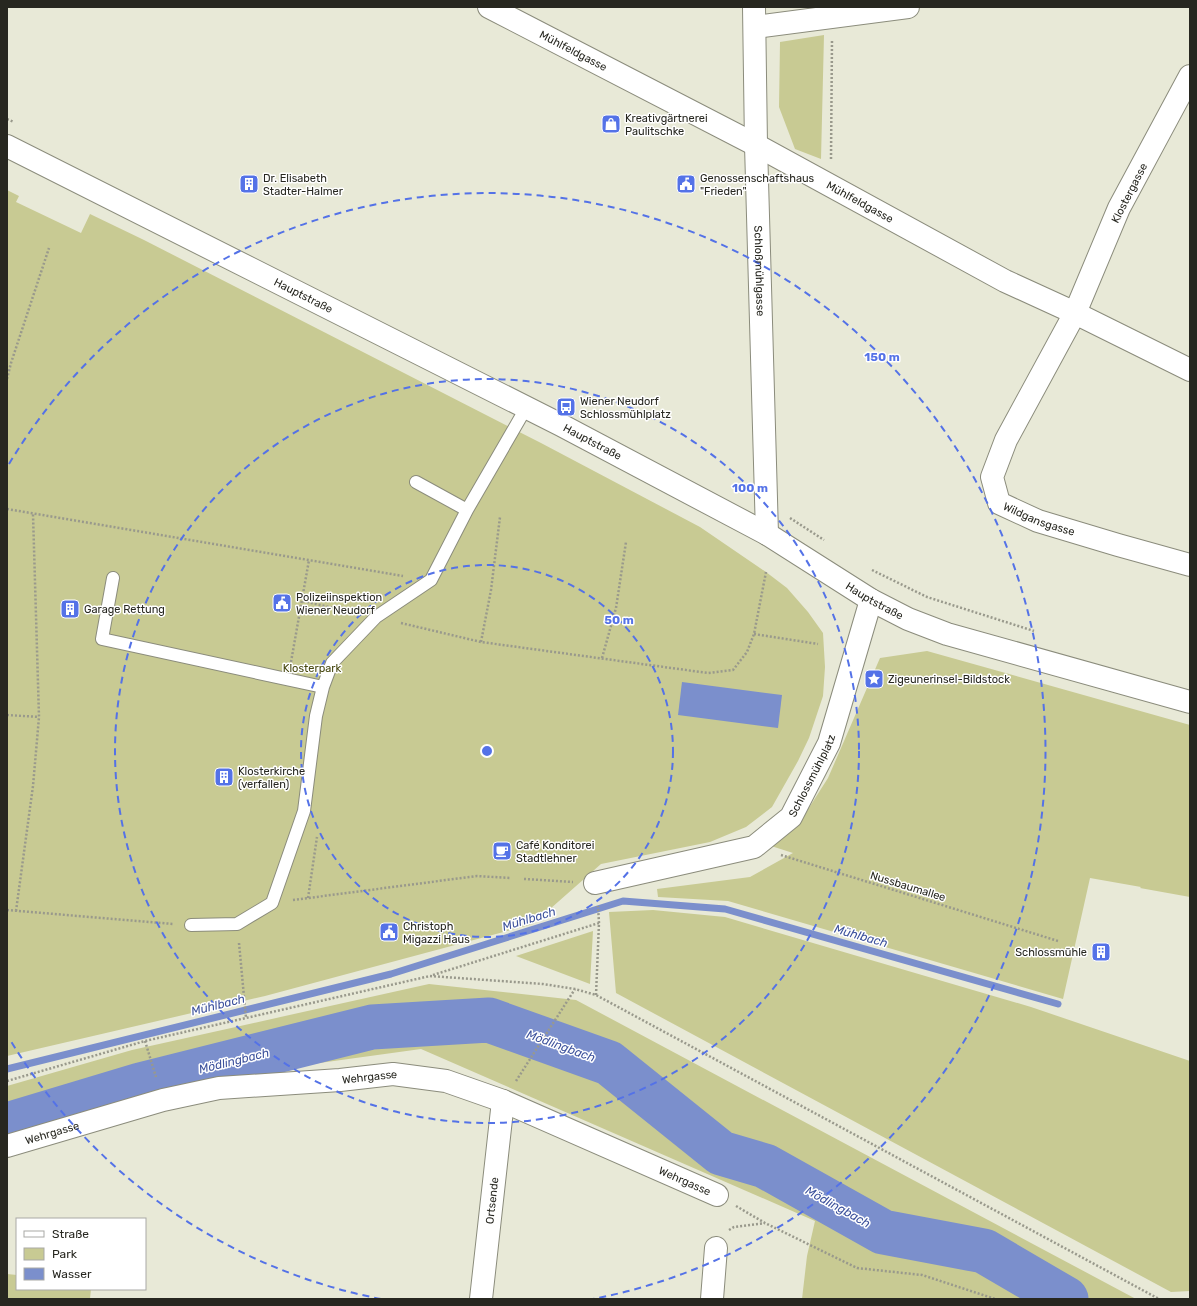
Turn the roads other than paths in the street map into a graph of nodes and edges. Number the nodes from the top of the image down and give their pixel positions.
1 (489, 7) edge
2 (908, 7) edge
3 (755, 17) edge
4 (1190, 76) edge
5 (756, 145) junction
6 (7, 146) edge
7 (1075, 313) junction
8 (1190, 370) edge
9 (526, 408) junction
10 (416, 482) dead end
11 (467, 510) junction
12 (767, 534) junction
13 (1190, 564) edge
14 (114, 578) dead end
15 (871, 600) junction
16 (323, 687) junction
17 (1190, 702) edge
18 (596, 894) road end
19 (191, 925) road end
20 (503, 1101) junction
21 (7, 1146) edge
22 (717, 1195) road end
23 (716, 1248) dead end
24 (481, 1299) edge
25 (712, 1299) edge

1 - 5 street, Mühlfeldgasse
2 - 3 street
3 - 5 street, Schloßmühlgasse
4 - 7 street, Klostergasse
5 - 7 street, Mühlfeldgasse
5 - 12 street, Schloßmühlgasse
6 - 9 street, Hauptstraße
7 - 8 street, Mühlfeldgasse
7 - 13 street, Wildgansgasse
9 - 11 lane
9 - 12 street, Hauptstraße
10 - 11 lane
11 - 16 lane
12 - 15 street, Hauptstraße
14 - 16 lane
15 - 17 street, Hauptstraße
15 - 18 street, Schlossmühlplatz
16 - 19 lane
20 - 21 street, Wehrgasse
20 - 22 street, Wehrgasse
20 - 24 street, Ortsende
23 - 25 street

